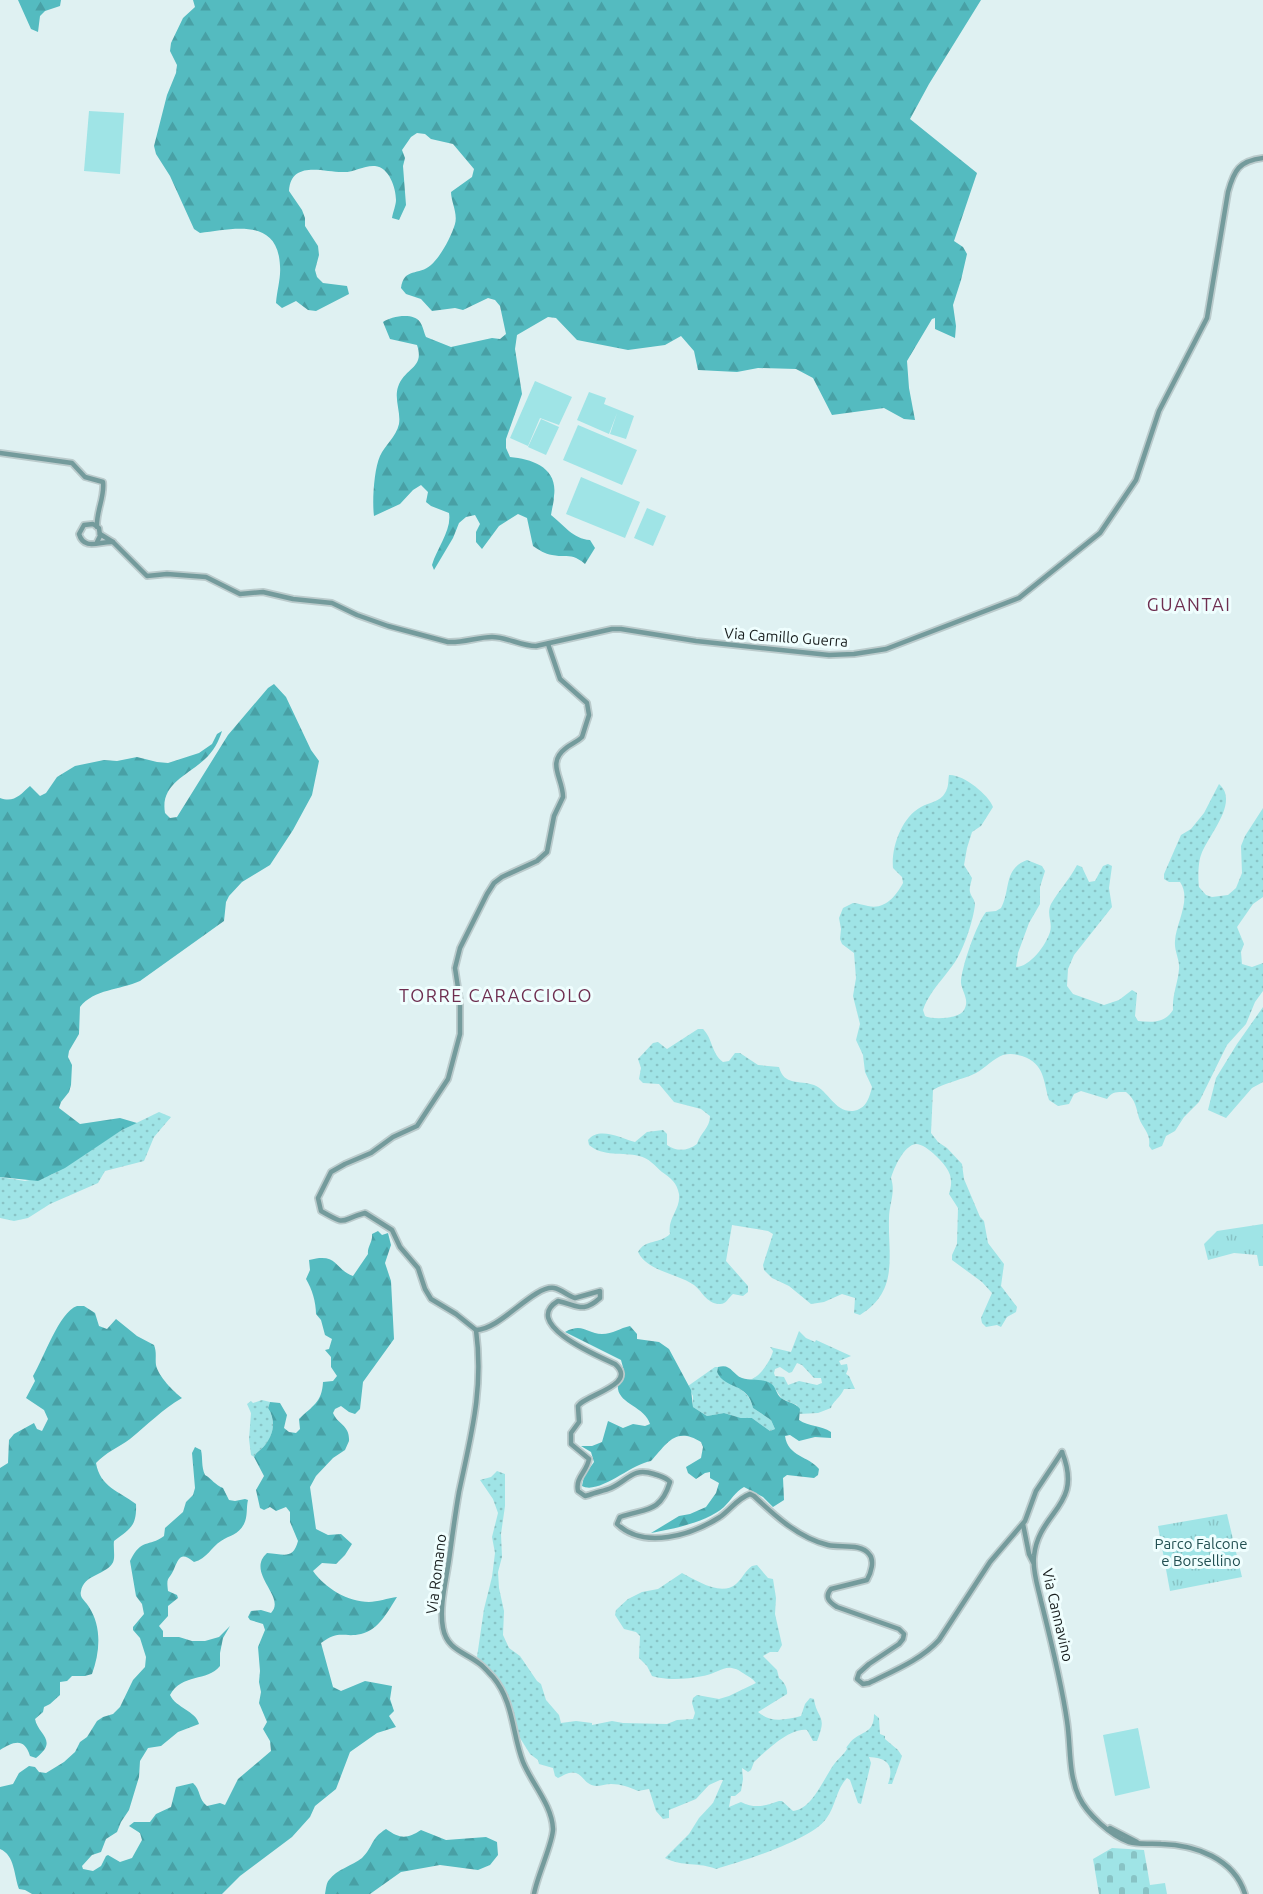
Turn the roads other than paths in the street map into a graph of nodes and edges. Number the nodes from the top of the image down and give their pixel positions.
1 (1263, 158) edge
2 (0, 453) edge
3 (96, 515) junction
4 (88, 524) junction
5 (97, 527) junction
6 (100, 534) junction
7 (97, 542) junction
8 (113, 542) junction
9 (548, 644) junction
10 (476, 1330) junction
11 (1023, 1524) junction
12 (1034, 1563) junction
13 (534, 1894) edge
14 (1245, 1894) edge

1 - 9 street, Via Camillo Guerra
2 - 3 street
3 - 4 street
3 - 5 street
4 - 5 street
4 - 7 street
5 - 6 street
6 - 7 street
6 - 8 street, Via Camillo Guerra
7 - 8 street
8 - 9 street, Via Camillo Guerra
9 - 10 street
10 - 11 street
10 - 13 street, Via Romano
11 - 12 street, Via Cannavino
11 - 12 street, Via Cannavino
12 - 14 street, Via Cannavino

